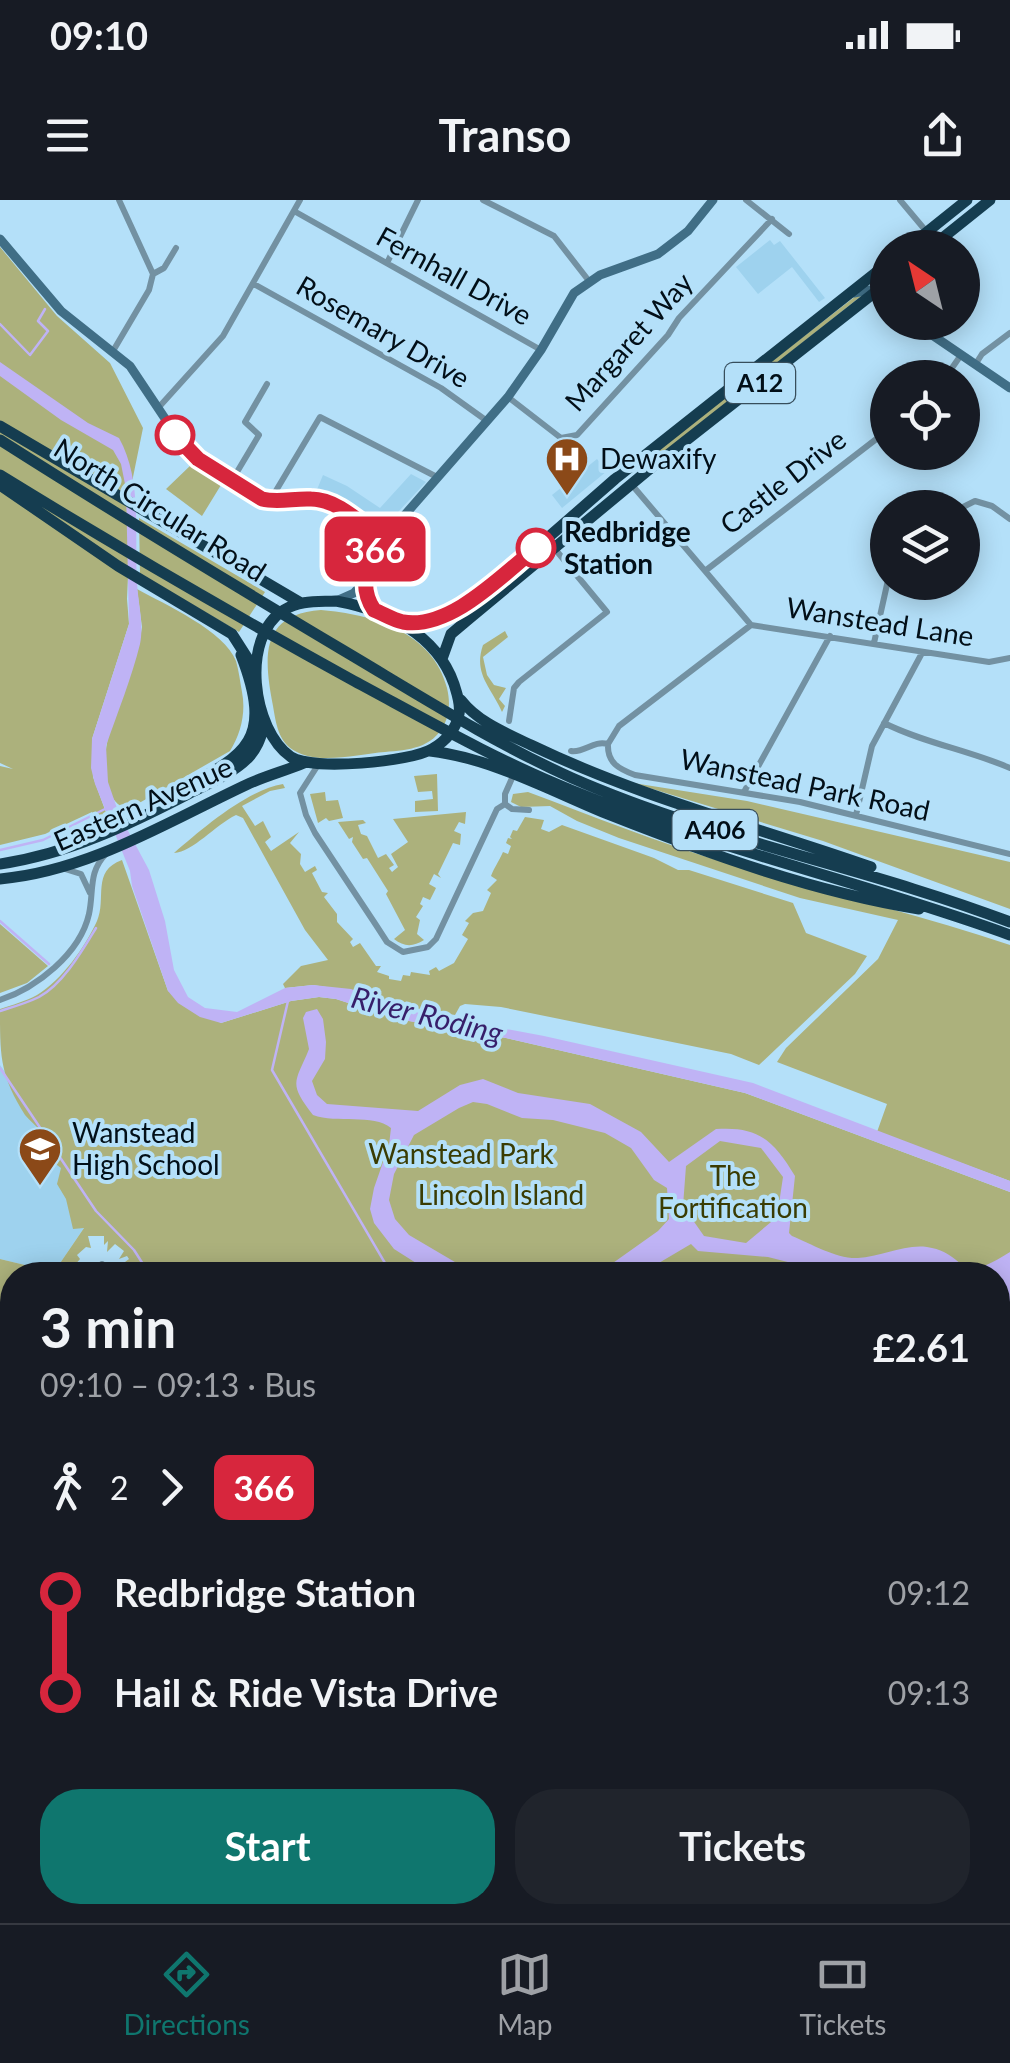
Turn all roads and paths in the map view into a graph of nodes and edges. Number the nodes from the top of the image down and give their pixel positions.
1 (120, 200) edge
2 (300, 200) edge
3 (418, 200) edge
4 (484, 200) edge
5 (714, 200) edge
6 (746, 200) edge
7 (900, 200) edge
8 (967, 200) edge
9 (990, 200) edge
10 (294, 211) junction
11 (772, 219) junction
12 (925, 230) edge
13 (930, 230) edge
14 (952, 230) edge
15 (789, 234) dead end
16 (0, 239) edge
17 (176, 248) dead end
18 (387, 263) junction
19 (153, 274) junction
20 (870, 278) edge
21 (590, 280) junction
22 (254, 284) junction
23 (870, 292) edge
24 (852, 294) junction
25 (870, 295) edge
26 (1010, 333) edge
27 (939, 340) edge
28 (541, 350) junction
29 (114, 351) junction
30 (961, 355) junction
31 (958, 360) edge
32 (968, 360) edge
33 (979, 360) edge
34 (980, 368) edge
35 (267, 384) dead end
36 (1010, 388) edge
37 (508, 397) junction
38 (158, 408) junction
39 (488, 422) junction
40 (0, 426) edge
41 (0, 440) edge
42 (870, 444) edge
43 (0, 476) edge
44 (438, 478) junction
45 (231, 482) junction
46 (631, 484) junction
47 (0, 485) edge
48 (274, 502) junction
49 (980, 502) edge
50 (1010, 518) edge
51 (382, 539) junction
52 (555, 549) junction
53 (706, 570) junction
54 (499, 578) junction
55 (364, 580) junction
56 (884, 600) edge
57 (336, 601) junction
58 (300, 602) junction
59 (374, 610) junction
60 (196, 613) junction
61 (400, 622) junction
62 (751, 624) junction
63 (830, 635) junction
64 (874, 643) junction
65 (922, 654) junction
66 (442, 659) junction
67 (1008, 662) edge
68 (255, 670) junction
69 (458, 696) junction
70 (509, 722) dead end
71 (884, 723) junction
72 (265, 724) junction
73 (608, 744) junction
74 (430, 750) junction
75 (572, 751) dead end
76 (311, 764) junction
77 (1010, 768) edge
78 (513, 776) junction
79 (744, 792) junction
80 (501, 806) junction
81 (529, 810) dead end
82 (148, 815) junction
83 (856, 815) junction
84 (113, 848) junction
85 (1010, 854) edge
86 (0, 864) edge
87 (63, 868) junction
88 (0, 880) edge
89 (92, 899) junction
90 (964, 904) junction
91 (952, 914) junction
92 (1010, 922) edge
93 (1010, 935) edge
94 (0, 1000) edge

1 - 19 street
2 - 10 street
3 - 18 street
4 - 21 street
5 - 21 street
6 - 11 street
7 - 12 street
8 - 13 highway
9 - 14 highway
10 - 18 street, Fernhall Drive
10 - 22 street
11 - 15 street
11 - 37 street, Margaret Way
16 - 29 street
17 - 19 street
18 - 28 street, Fernhall Drive
19 - 29 street
20 - 24 highway, A12
21 - 28 street
22 - 38 street
22 - 39 street, Rosemary Drive
23 - 24 street
24 - 54 highway, A12
25 - 46 highway, A12
26 - 33 street
27 - 30 street
28 - 37 street
29 - 38 street
30 - 31 street
30 - 32 street
34 - 36 street
35 - 45 street
37 - 39 street
38 - 45 street
39 - 44 street
40 - 58 highway
41 - 90 highway, North Circular Road / A406
42 - 53 street, Castle Drive
43 - 91 highway, North Circular Road / A406
44 - 48 street
44 - 51 street
45 - 48 street
46 - 52 highway, A12
46 - 53 street
47 - 60 highway
48 - 51 street
49 - 50 street
51 - 55 street
52 - 54 street
52 - 66 highway, A12
52 - 70 street
53 - 62 street
54 - 61 highway, A12
55 - 57 street
55 - 59 street
56 - 64 street
57 - 58 highway
57 - 59 highway
58 - 68 highway
59 - 61 highway
60 - 68 highway
60 - 82 highway
61 - 66 highway
62 - 63 street, Wanstead Lane
62 - 73 street, Wanstead Lane
63 - 64 street, Wanstead Lane
63 - 79 street
64 - 65 street, Wanstead Lane
65 - 67 street, Wanstead Lane
65 - 71 street
66 - 69 highway
68 - 72 highway
69 - 74 highway
69 - 90 highway, A406
71 - 77 street
71 - 83 street
72 - 76 highway
72 - 82 highway, Eastern Avenue
73 - 75 street
73 - 79 street, Wanstead Park Road
74 - 76 highway
74 - 78 highway, A406
76 - 80 street
76 - 84 highway, Eastern Avenue
78 - 80 street
78 - 91 highway, A406
79 - 83 street, Wanstead Park Road
80 - 81 street
82 - 86 highway, Eastern Avenue
83 - 85 street, Wanstead Park Road
84 - 87 highway, Eastern Avenue
84 - 89 street
87 - 88 highway, Eastern Avenue
87 - 89 street
89 - 94 street
90 - 92 highway, North Circular Road / A406
91 - 93 highway, North Circular Road / A406

